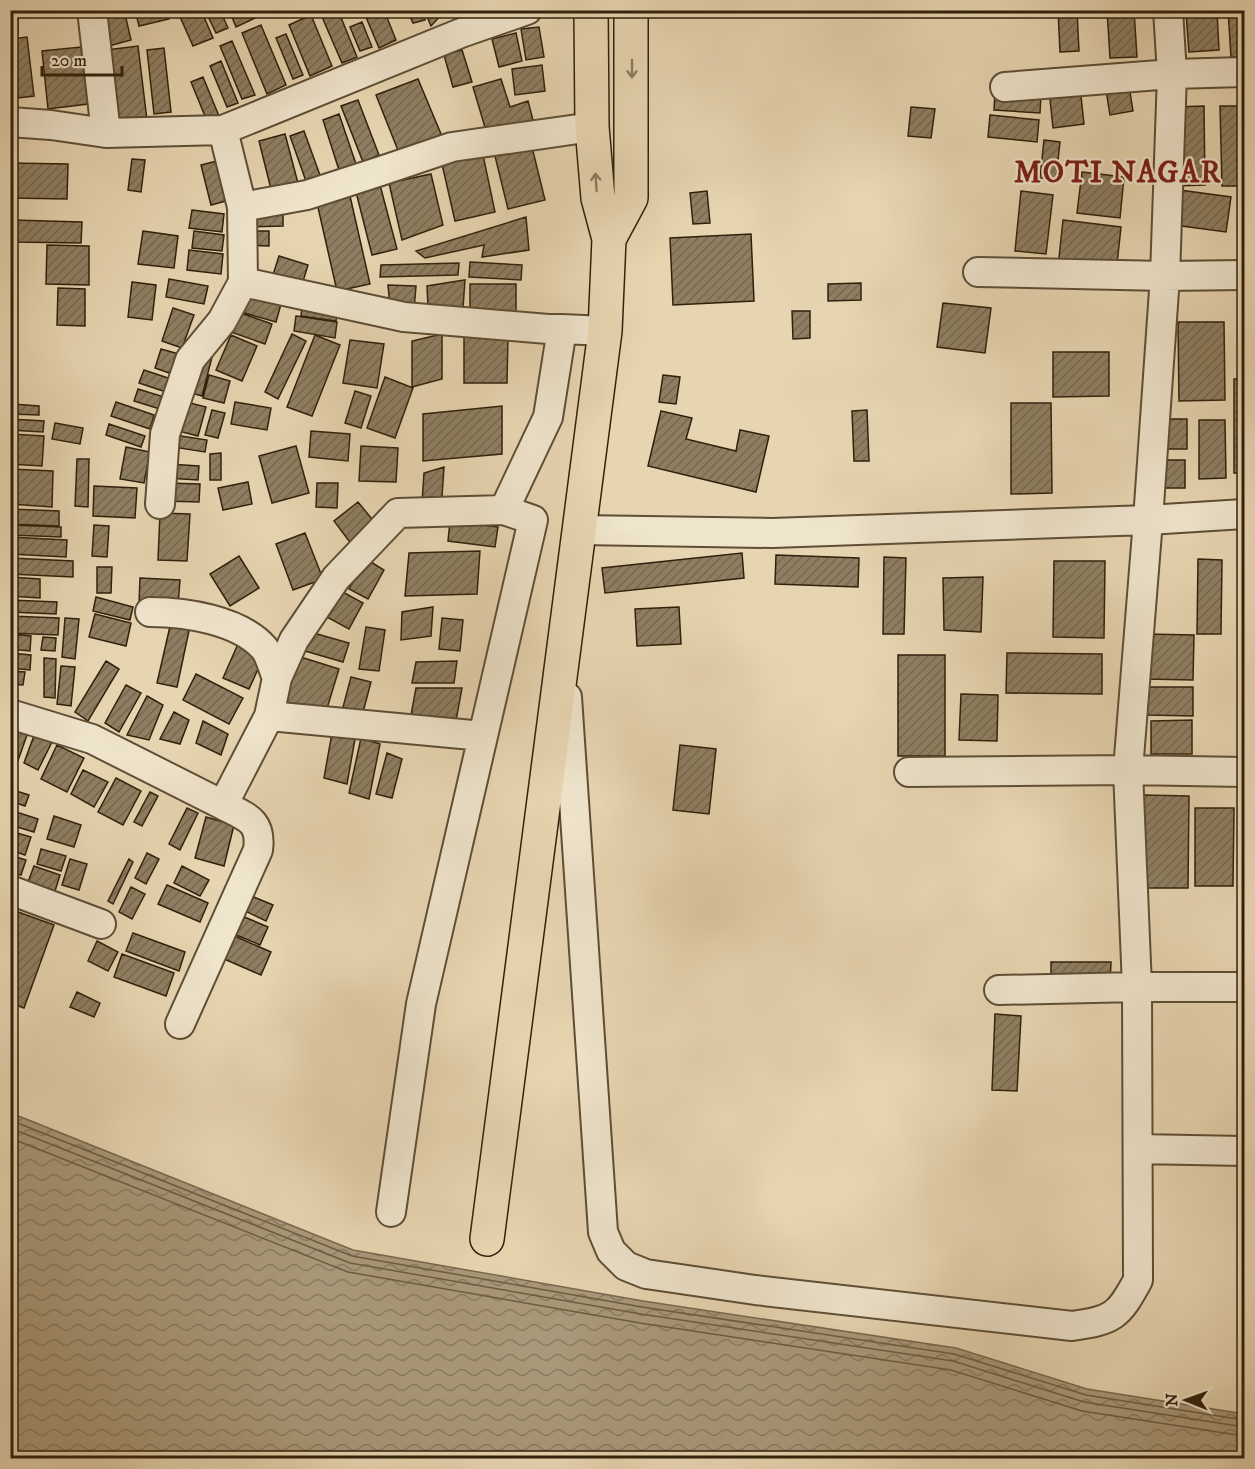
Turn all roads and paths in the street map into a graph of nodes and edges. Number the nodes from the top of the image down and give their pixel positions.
1 (92, 10) edge
2 (527, 10) edge
3 (591, 10) edge
4 (631, 10) edge
5 (1168, 10) edge
6 (1245, 72) edge
7 (1172, 74) junction
8 (1005, 87) dead end
9 (10, 122) edge
10 (592, 127) junction
11 (223, 130) junction
12 (106, 134) junction
13 (242, 207) junction
14 (609, 239) junction
15 (978, 272) dead end
16 (1245, 275) edge
17 (1165, 276) junction
18 (243, 282) junction
19 (562, 329) junction
20 (605, 331) junction
21 (160, 504) dead end
22 (504, 510) junction
23 (1245, 514) edge
24 (1148, 520) junction
25 (579, 531) junction
26 (150, 612) dead end
27 (563, 646) junction
28 (277, 678) junction
29 (10, 714) edge
30 (269, 716) junction
31 (483, 736) junction
32 (1128, 770) junction
33 (909, 772) dead end
34 (1245, 772) edge
35 (223, 805) junction
36 (10, 890) edge
37 (101, 924) dead end
38 (1137, 987) junction
39 (1245, 987) edge
40 (999, 990) dead end
41 (180, 1024) dead end
42 (1137, 1149) junction
43 (1245, 1151) edge
44 (391, 1212) dead end
45 (487, 1239) dead end

1 - 12 street
2 - 11 street
3 - 10 main road
4 -> 14 main road
5 - 7 street
6 - 7 street
7 - 8 street
7 - 17 street
9 - 12 street
10 - 13 street
14 -> 10 main road
11 - 12 street
11 - 13 street
13 - 18 street
14 - 20 main road
15 - 17 street
16 - 17 street
17 - 24 street
18 - 19 street
18 - 21 street
19 - 20 street
19 - 22 street
20 - 25 main road
22 - 28 street
22 - 31 street
23 - 24 street
24 - 25 street
24 - 32 street
25 - 27 main road
26 - 28 street
27 - 42 street
27 - 45 main road
28 - 30 street
29 - 35 street
30 - 31 street
30 - 35 street
31 - 44 street
32 - 33 street
32 - 34 street
32 - 38 street
35 - 41 street
36 - 37 street
38 - 39 street
38 - 40 street
38 - 42 street
42 - 43 street

